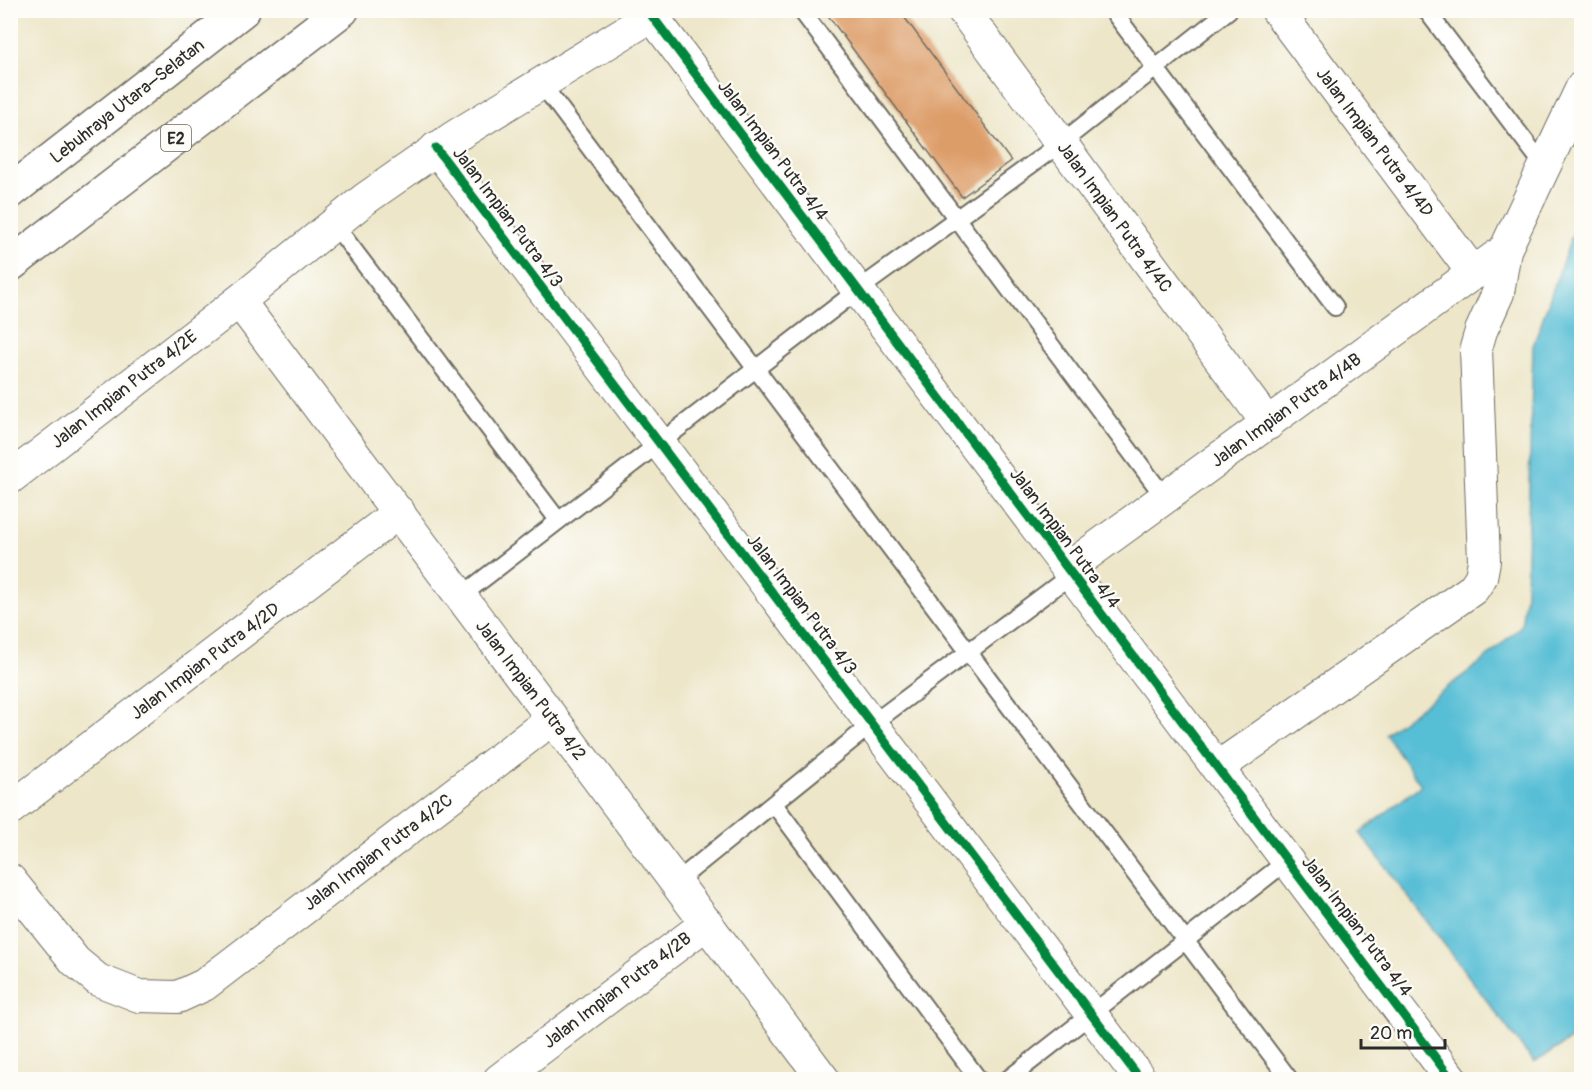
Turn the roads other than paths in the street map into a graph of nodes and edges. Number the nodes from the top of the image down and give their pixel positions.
1 (243, 10) edge
2 (342, 10) edge
3 (801, 10) edge
4 (963, 10) edge
5 (1112, 10) edge
6 (1229, 10) edge
7 (1277, 10) edge
8 (1426, 10) edge
9 (656, 13) edge
10 (1156, 68) junction
11 (541, 83) junction
12 (1581, 87) edge
13 (1061, 143) junction
14 (436, 148) junction
15 (1545, 166) junction
16 (10, 192) edge
17 (956, 219) junction
18 (334, 224) junction
19 (1505, 250) junction
20 (10, 266) edge
21 (1474, 274) junction
22 (858, 290) junction
23 (238, 301) junction
24 (1335, 306) dead end
25 (755, 368) junction
26 (1268, 424) junction
27 (658, 442) junction
28 (10, 478) edge
29 (1165, 498) junction
30 (399, 512) junction
31 (558, 520) junction
32 (1069, 572) junction
33 (461, 596) junction
34 (969, 652) junction
35 (552, 719) junction
36 (872, 724) junction
37 (1217, 768) junction
38 (774, 804) junction
39 (10, 809) edge
40 (1287, 861) junction
41 (10, 880) edge
42 (676, 882) junction
43 (707, 923) junction
44 (1186, 940) junction
45 (1091, 1013) junction
46 (499, 1080) edge
47 (824, 1080) edge
48 (979, 1080) edge
49 (1007, 1080) edge
50 (1142, 1080) edge
51 (1290, 1080) edge
52 (1452, 1080) edge

1 - 16 highway, Lebuhraya Utara–Selatan
2 - 20 highway, E2
3 - 17 lane
4 - 13 street, Jalan Impian Putra 4/4C
5 - 10 lane
6 - 10 lane
7 - 21 street, Jalan Impian Putra 4/4D
8 - 15 lane
9 - 11 street, Jalan Impian Putra 4/2E
9 - 22 street, Jalan Impian Putra 4/4
10 - 13 lane
10 - 24 lane
11 - 14 street, Jalan Impian Putra 4/2E
11 - 25 lane
12 - 15 street
13 - 17 lane
13 - 26 street, Jalan Impian Putra 4/4C
14 - 18 street, Jalan Impian Putra 4/2E
14 - 27 street, Jalan Impian Putra 4/3
15 - 19 street
17 - 22 lane
17 - 29 lane
18 - 23 street, Jalan Impian Putra 4/2E
18 - 31 lane
19 - 21 street, Jalan Impian Putra 4/4B
19 - 37 street
21 - 26 street, Jalan Impian Putra 4/4B
22 - 25 lane
22 - 32 street, Jalan Impian Putra 4/4
23 - 28 street, Jalan Impian Putra 4/2E
23 - 30 street, Jalan Impian Putra 4/2
25 - 27 lane
25 - 34 lane
26 - 29 street, Jalan Impian Putra 4/4B
27 - 31 lane
27 - 36 street, Jalan Impian Putra 4/3
29 - 32 street, Jalan Impian Putra 4/4B
30 - 33 street, Jalan Impian Putra 4/2
30 - 39 street, Jalan Impian Putra 4/2D
31 - 33 lane
32 - 34 lane
32 - 37 street, Jalan Impian Putra 4/4
33 - 35 street, Jalan Impian Putra 4/2
34 - 36 lane
34 - 44 lane
35 - 41 street, Jalan Impian Putra 4/2C
35 - 42 street, Jalan Impian Putra 4/2
36 - 38 lane
36 - 45 street, Jalan Impian Putra 4/3
37 - 40 street, Jalan Impian Putra 4/4
38 - 42 lane
38 - 48 lane
40 - 44 lane
40 - 52 street, Jalan Impian Putra 4/4
42 - 43 street, Jalan Impian Putra 4/2
43 - 46 street, Jalan Impian Putra 4/2B
43 - 47 street, Jalan Impian Putra 4/2
44 - 45 lane
44 - 51 lane
45 - 49 lane
45 - 50 street, Jalan Impian Putra 4/3

